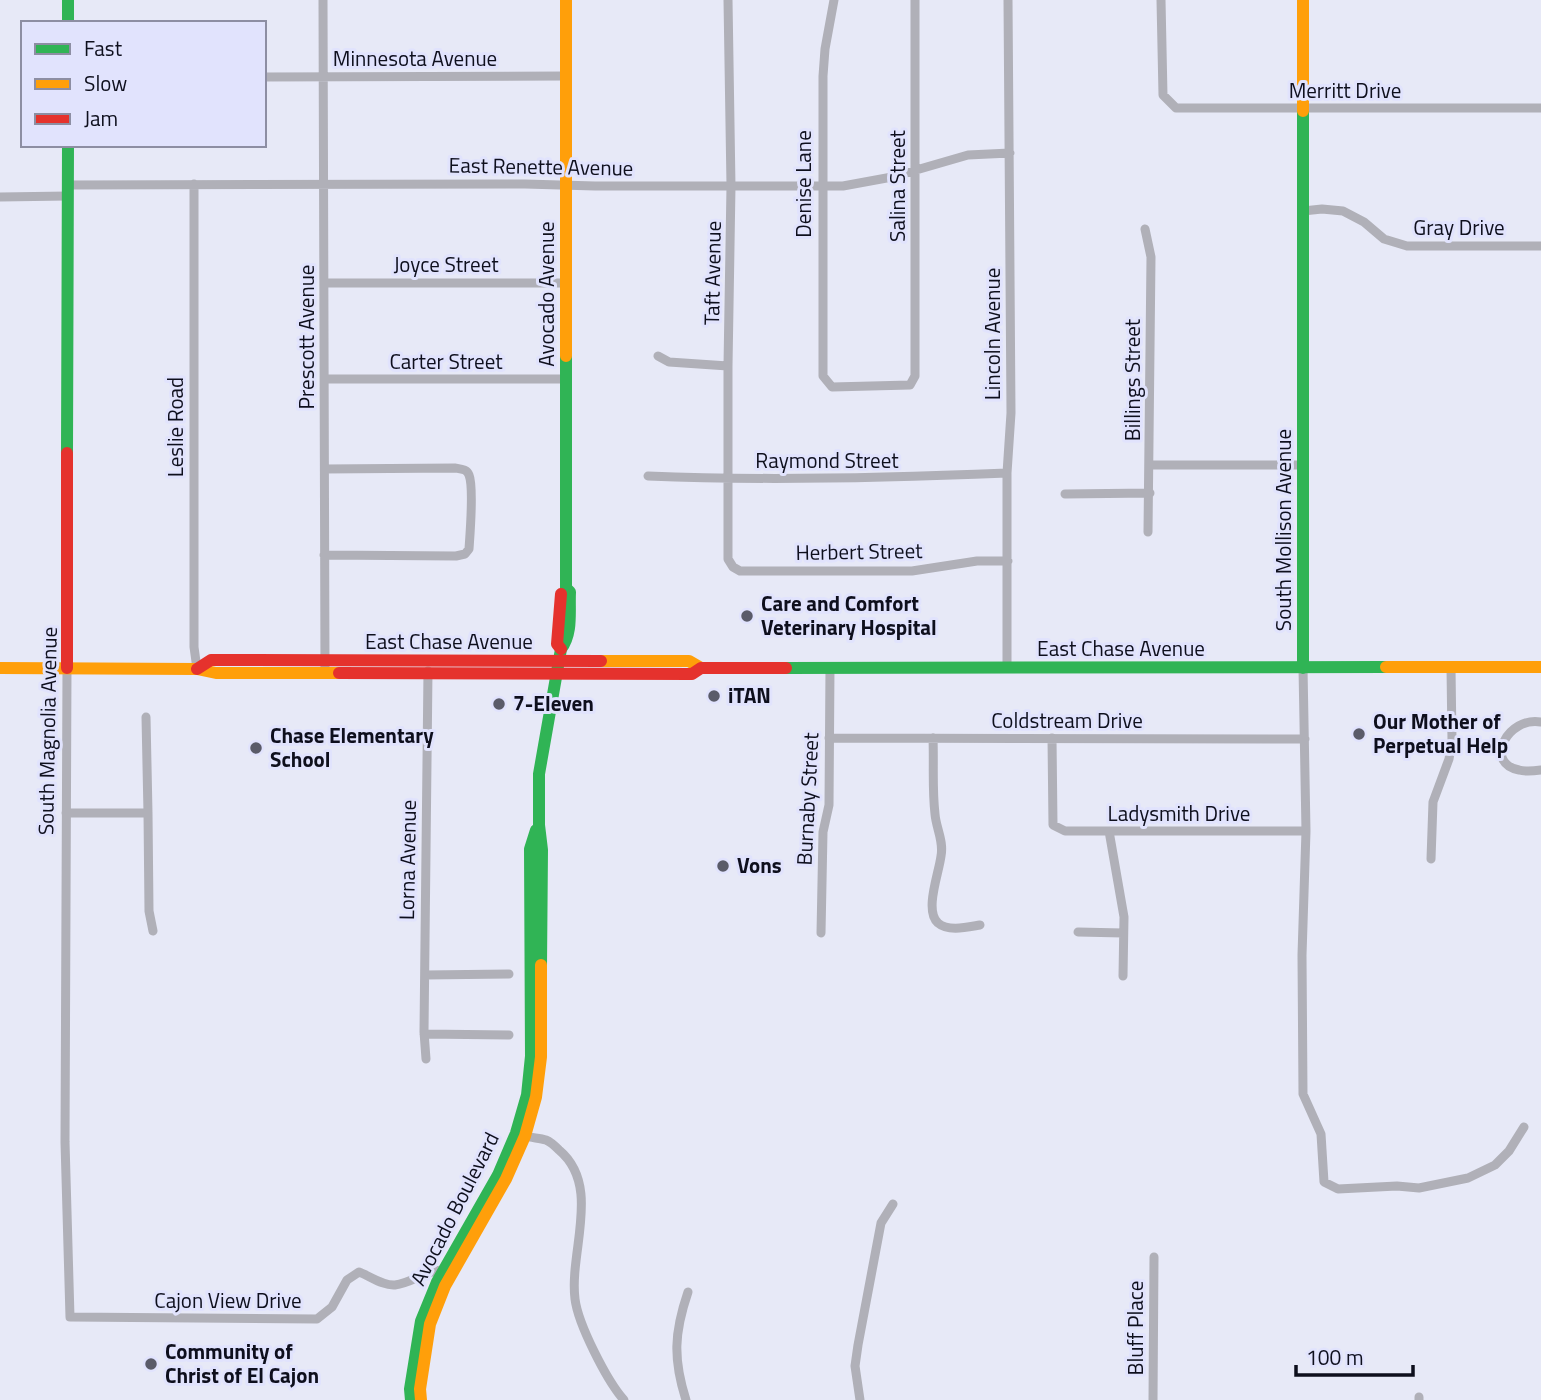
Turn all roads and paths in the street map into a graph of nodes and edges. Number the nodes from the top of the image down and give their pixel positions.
1 (68, 0) edge
2 (323, 0) edge
3 (566, 0) edge
4 (728, 0) edge
5 (834, 0) edge
6 (915, 0) edge
7 (1008, 0) edge
8 (1161, 0) edge
9 (1304, 0) edge
10 (68, 21) edge
11 (566, 76) junction
12 (266, 77) edge
13 (323, 77) junction
14 (1541, 108) edge
15 (1304, 109) junction
16 (68, 147) edge
17 (1010, 153) junction
18 (915, 169) junction
19 (324, 183) junction
20 (194, 184) junction
21 (567, 184) junction
22 (731, 186) junction
23 (821, 187) junction
24 (68, 190) junction
25 (0, 197) edge
26 (1304, 211) junction
27 (1145, 229) dead end
28 (1541, 246) edge
29 (325, 283) junction
30 (567, 283) junction
31 (658, 356) dead end
32 (728, 366) junction
33 (823, 370) joint
34 (325, 379) junction
35 (567, 379) junction
36 (1150, 465) junction
37 (1303, 466) junction
38 (325, 469) junction
39 (1007, 473) junction
40 (648, 476) dead end
41 (728, 479) junction
42 (1150, 493) junction
43 (1065, 494) dead end
44 (1148, 531) dead end
45 (728, 546) joint
46 (324, 555) junction
47 (1008, 561) junction
48 (559, 662) junction
49 (326, 667) junction
50 (830, 667) junction
51 (1541, 667) edge
52 (0, 668) edge
53 (67, 668) junction
54 (428, 668) junction
55 (1007, 668) junction
56 (1303, 668) junction
57 (1451, 668) junction
58 (197, 669) junction
59 (146, 717) dead end
60 (1541, 722) edge
61 (830, 738) junction
62 (933, 738) junction
63 (1052, 738) junction
64 (1305, 739) junction
65 (1541, 771) edge
66 (65, 813) junction
67 (148, 813) junction
68 (537, 827) junction
69 (1109, 831) junction
70 (1306, 831) junction
71 (1431, 859) dead end
72 (980, 925) dead end
73 (153, 931) dead end
74 (1078, 932) dead end
75 (821, 933) dead end
76 (1124, 933) junction
77 (509, 974) dead end
78 (425, 975) junction
79 (1122, 976) dead end
80 (424, 1034) junction
81 (509, 1035) dead end
82 (426, 1059) dead end
83 (1524, 1127) dead end
84 (525, 1136) junction
85 (893, 1204) dead end
86 (1154, 1257) dead end
87 (443, 1270) junction
88 (688, 1292) dead end
89 (70, 1317) joint
90 (411, 1400) edge
91 (421, 1400) edge
92 (624, 1400) edge
93 (686, 1400) edge
94 (860, 1400) edge
95 (1153, 1400) edge

1 - 10 main road
2 - 13 street, Prescott Avenue
3 - 11 main road, Avocado Avenue
4 - 22 street, Taft Avenue
5 - 23 street, Denise Lane
6 - 18 street, Salina Street
7 - 17 street, Lincoln Avenue
8 - 15 street, Merritt Drive
9 - 15 main road, South Mollison Avenue
11 - 13 street, Minnesota Avenue
11 - 21 main road, Avocado Avenue
12 - 13 street, Minnesota Avenue
13 - 19 street, Prescott Avenue
14 - 15 street, Merritt Drive
15 - 26 main road, South Mollison Avenue
16 - 24 main road, South Magnolia Avenue
17 - 18 street, East Renette Avenue
17 - 39 street, Lincoln Avenue
18 - 23 street, East Renette Avenue
18 - 33 street, Salina Street
19 - 20 street, East Renette Avenue
19 - 21 street, East Renette Avenue
19 - 29 street, Prescott Avenue
20 - 24 street, East Renette Avenue
20 - 58 street, Leslie Road
21 - 22 street, East Renette Avenue
21 - 30 main road, Avocado Avenue
22 - 23 street, East Renette Avenue
22 - 32 street, Taft Avenue
23 - 33 street, Denise Lane
24 - 25 street, East Renette Avenue
24 - 53 main road, South Magnolia Avenue
26 - 28 street, Gray Drive
26 - 37 main road, South Mollison Avenue
27 - 36 street, Billings Street
29 - 30 street, Joyce Street
29 - 34 street, Prescott Avenue
30 - 35 main road, Avocado Avenue
31 - 32 street
32 - 41 street, Taft Avenue
34 - 35 street, Carter Street
34 - 38 street, Prescott Avenue
35 - 48 main road, Avocado Avenue
36 - 37 street
36 - 42 street, Billings Street
37 - 56 main road, South Mollison Avenue
38 - 46 street, Prescott Avenue
38 - 46 street
39 - 41 street, Raymond Street
39 - 47 street, Lincoln Avenue
40 - 41 street, Raymond Street
41 - 45 street, Taft Avenue
42 - 43 street
42 - 44 street, Billings Street
45 - 47 street, Herbert Street
46 - 49 street, Prescott Avenue
47 - 55 street, Lincoln Avenue
48 - 50 main road, East Chase Avenue
48 - 54 main road, East Chase Avenue
48 - 68 main road, Avocado Boulevard
49 - 54 main road, East Chase Avenue
49 - 58 main road, East Chase Avenue
50 - 55 main road, East Chase Avenue
50 - 61 street, Burnaby Street
51 - 57 main road, East Chase Avenue
52 - 53 main road, East Chase Avenue
53 - 58 main road, East Chase Avenue
53 - 66 street, South Magnolia Avenue
54 - 78 street, Lorna Avenue
55 - 56 main road, East Chase Avenue
56 - 57 main road, East Chase Avenue
56 - 64 street, South Mollison Avenue
57 - 71 street
59 - 67 street
60 - 65 street
61 - 62 street, Coldstream Drive
61 - 75 street, Burnaby Street
62 - 63 street, Coldstream Drive
62 - 72 street
63 - 64 street, Coldstream Drive
63 - 69 street, Ladysmith Drive
64 - 70 street, South Mollison Avenue
66 - 67 street
66 - 89 street, South Magnolia Avenue
67 - 73 street
68 - 84 main road, Avocado Boulevard
68 - 87 main road, Avocado Boulevard
69 - 70 street, Ladysmith Drive
69 - 76 street
70 - 83 street, South Mollison Avenue
74 - 76 street
76 - 79 street
77 - 78 street
78 - 80 street, Lorna Avenue
80 - 81 street
80 - 82 street, Lorna Avenue
84 - 91 main road, Avocado Boulevard
84 - 92 street
85 - 94 street
86 - 95 street, Bluff Place
87 - 89 street, Cajon View Drive
87 - 90 main road, Avocado Boulevard
88 - 93 street

